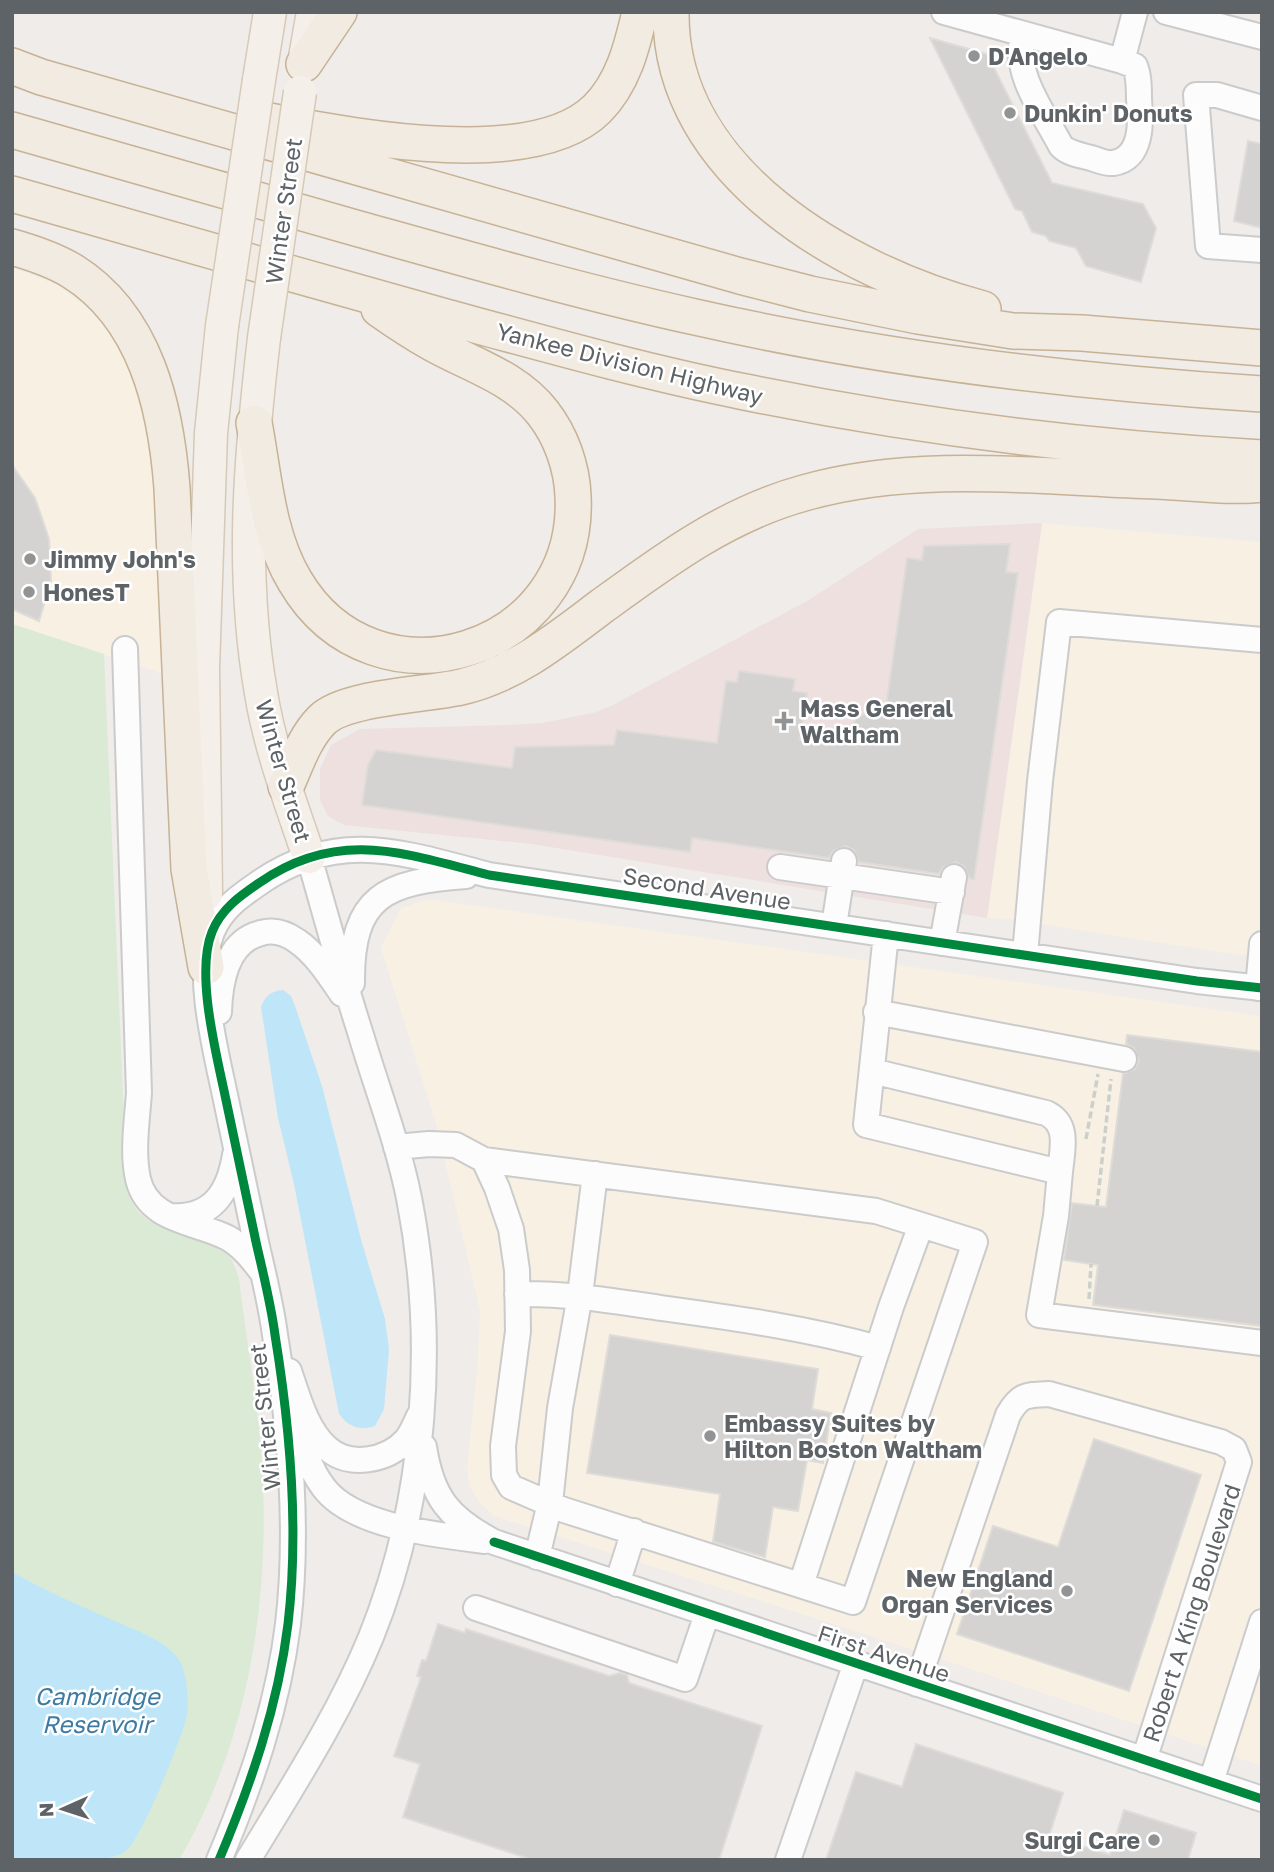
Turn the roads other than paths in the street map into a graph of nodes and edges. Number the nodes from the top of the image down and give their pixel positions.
1 (258, 12) edge
2 (270, 12) edge
3 (313, 12) edge
4 (339, 12) edge
5 (689, 12) edge
6 (944, 12) edge
7 (1135, 12) edge
8 (1166, 12) edge
9 (647, 13) edge
10 (1023, 34) junction
11 (1262, 37) edge
12 (12, 60) edge
13 (1122, 61) junction
14 (12, 66) edge
15 (302, 78) junction
16 (254, 79) junction
17 (1262, 108) edge
18 (12, 130) edge
19 (728, 163) junction
20 (12, 194) edge
21 (12, 247) edge
22 (1262, 250) edge
23 (346, 289) junction
24 (1082, 333) junction
25 (1262, 348) edge
26 (1262, 394) edge
27 (254, 423) junction
28 (1262, 458) edge
29 (1262, 484) edge
30 (1262, 640) edge
31 (125, 649) dead end
32 (286, 786) junction
33 (309, 857) junction
34 (780, 867) dead end
35 (843, 868) junction
36 (489, 875) junction
37 (834, 926) junction
38 (886, 934) junction
39 (942, 943) junction
40 (1262, 944) edge
41 (1025, 955) junction
42 (206, 967) junction
43 (1260, 988) edge
44 (876, 1012) junction
45 (355, 1019) junction
46 (1118, 1065) road end
47 (220, 1070) junction
48 (872, 1071) junction
49 (396, 1147) junction
50 (236, 1148) junction
51 (484, 1160) junction
52 (1060, 1172) junction
53 (594, 1174) junction
54 (167, 1216) junction
55 (921, 1225) junction
56 (263, 1272) junction
57 (517, 1294) junction
58 (580, 1295) junction
59 (275, 1334) junction
60 (1262, 1343) edge
61 (878, 1348) junction
62 (421, 1412) junction
63 (550, 1503) junction
64 (404, 1527) junction
65 (634, 1531) junction
66 (494, 1542) junction
67 (537, 1557) junction
68 (617, 1584) junction
69 (801, 1586) junction
70 (476, 1608) dead end
71 (706, 1614) junction
72 (1262, 1622) edge
73 (856, 1663) junction
74 (917, 1684) junction
75 (1144, 1760) junction
76 (1211, 1782) junction
77 (1262, 1799) edge
78 (219, 1860) edge
79 (248, 1860) edge
80 (788, 1860) edge

1 - 16 main road
2 - 16 main road, Winter Street
3 - 15 main road, Winter Street
4 - 15 highway
5 - 19 highway
6 - 10 street
7 - 13 street
8 - 11 street
9 - 12 highway
9 - 19 highway
10 - 13 street
10 - 13 street
14 - 24 highway
15 - 27 main road, Winter Street, bridge
16 - 42 main road, Winter Street, bridge
17 - 22 street
18 - 26 highway
19 - 24 highway
20 - 23 highway, Yankee Division Highway
21 - 42 highway
23 - 27 highway
23 - 28 highway, Yankee Division Highway
24 - 25 highway
27 - 32 main road, Winter Street
29 - 32 highway
30 - 41 street
31 - 54 street
32 - 33 main road, Winter Street
33 - 36 street, Second Avenue
33 - 42 street, Second Avenue
33 - 45 street, Winter Street
34 - 35 street
35 - 37 street
35 - 39 street
36 - 37 street, Second Avenue
36 - 45 street, Second Avenue
37 - 38 street, Second Avenue
38 - 39 street, Second Avenue
38 - 44 street
39 - 41 street, Second Avenue
40 - 43 street
41 - 43 street, Second Avenue
42 - 47 street, Winter Street
44 - 46 street
44 - 48 street
45 - 47 street
45 - 49 street, Winter Street
47 - 50 street, Winter Street
48 - 52 street
48 - 52 street
49 - 51 street
49 - 62 street, Winter Street
50 - 54 street
50 - 56 street, Winter Street
51 - 53 street
51 - 57 street
52 - 60 street
53 - 55 street
53 - 58 street
54 - 56 street
55 - 61 street
55 - 69 street
56 - 59 street, Winter Street
57 - 58 street
57 - 63 street
58 - 61 street
58 - 63 street
59 - 62 street
59 - 64 street, First Avenue
59 - 78 street, Winter Street
61 - 69 street
62 - 64 street, Winter Street
62 - 66 street, First Avenue
63 - 65 street
63 - 67 street
64 - 66 street, First Avenue
64 - 79 street, Winter Street
65 - 68 street
65 - 69 street
66 - 67 street, First Avenue
67 - 68 street, First Avenue
68 - 71 street, First Avenue
70 - 71 street
71 - 73 street, First Avenue
72 - 76 street
73 - 74 street, First Avenue
73 - 80 street
74 - 75 street, First Avenue
74 - 75 street, Robert A King Boulevard
75 - 76 street, First Avenue
76 - 77 street, First Avenue

